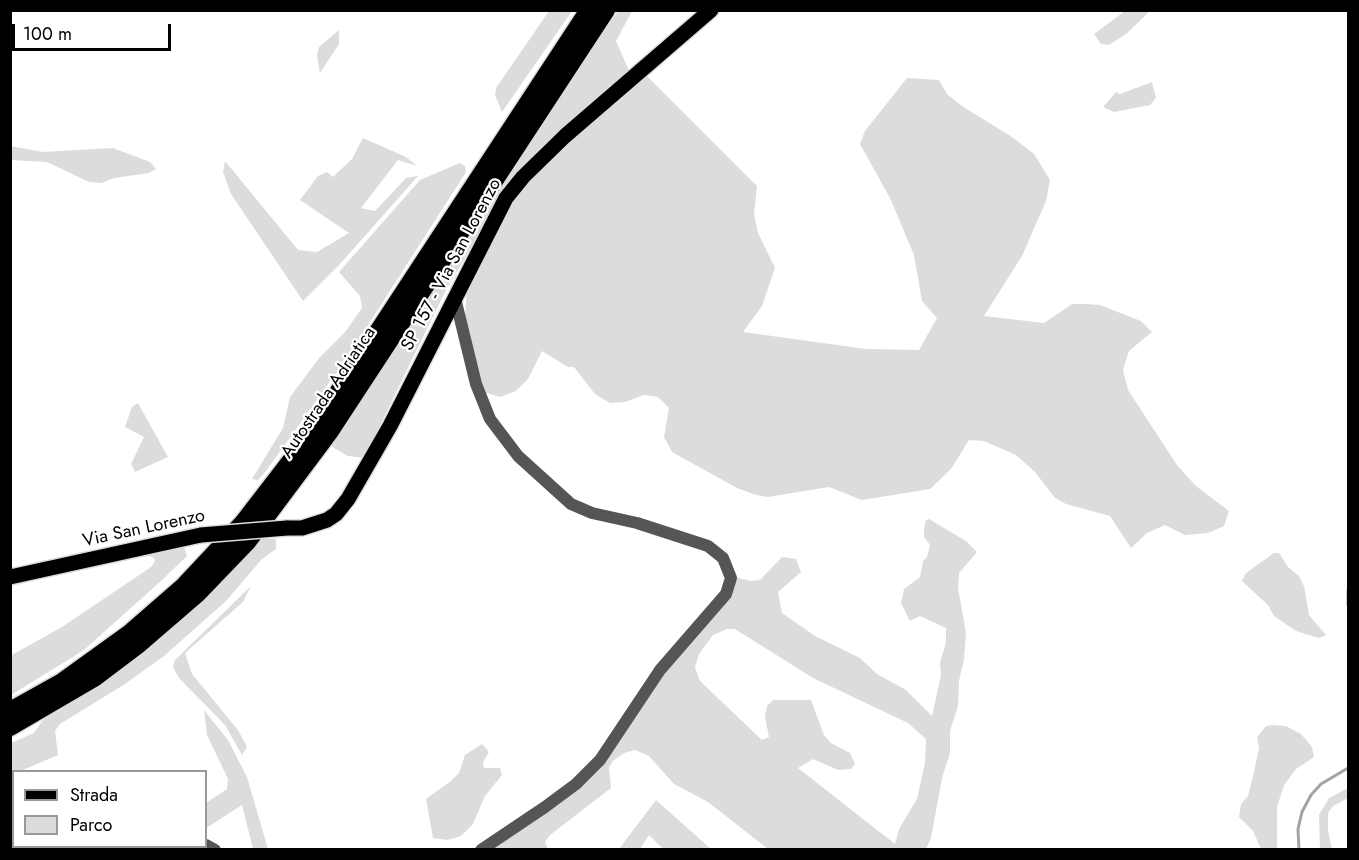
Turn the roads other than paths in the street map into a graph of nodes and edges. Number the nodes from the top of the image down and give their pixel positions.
1 (589, 10) edge
2 (606, 10) edge
3 (711, 10) edge
4 (455, 298) junction
5 (287, 528) joint
6 (10, 577) edge
7 (10, 711) edge
8 (10, 728) edge
9 (481, 849) edge

1 - 7 highway, Autostrada Adriatica
2 - 8 highway, Autostrada Adriatica
3 - 4 main road, SP 157 - Via San Lorenzo
4 - 5 main road, SP 157 - Via San Lorenzo
4 - 9 street
5 - 6 main road, Via San Lorenzo, bridge

